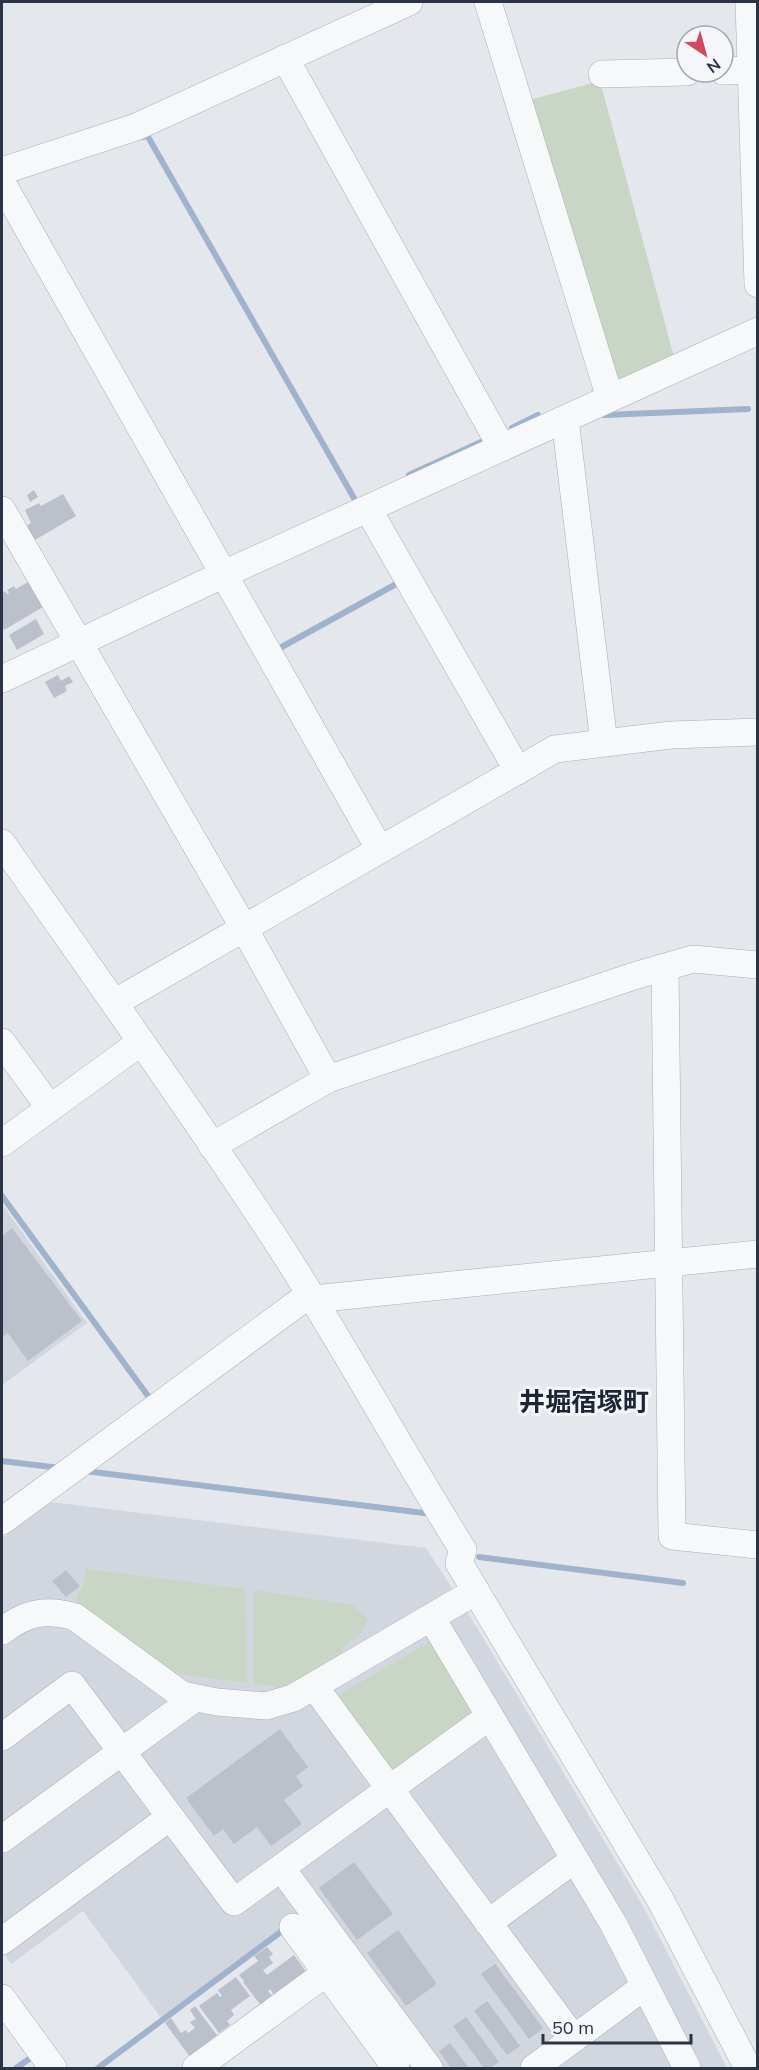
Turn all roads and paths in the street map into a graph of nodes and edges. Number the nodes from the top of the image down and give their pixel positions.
1 (409, 2) edge
2 (488, 2) edge
3 (749, 2) edge
4 (285, 58) junction
5 (751, 70) junction
6 (735, 71) edge
7 (675, 72) edge
8 (602, 74) dead end
9 (2, 171) edge
10 (2, 183) edge
11 (758, 284) edge
12 (758, 331) edge
13 (610, 398) junction
14 (565, 419) junction
15 (502, 448) junction
16 (368, 509) junction
17 (4, 518) edge
18 (224, 574) junction
19 (78, 642) junction
20 (2, 679) edge
21 (758, 732) edge
22 (604, 743) junction
23 (518, 771) junction
24 (2, 843) edge
25 (380, 850) junction
26 (244, 928) junction
27 (758, 965) edge
28 (665, 967) junction
29 (114, 1003) junction
30 (2, 1042) edge
31 (141, 1042) junction
32 (328, 1079) junction
33 (50, 1108) junction
34 (2, 1143) edge
35 (212, 1146) junction
36 (758, 1254) edge
37 (669, 1263) junction
38 (311, 1296) junction
39 (2, 1521) edge
40 (758, 1545) edge
41 (476, 1591) junction
42 (431, 1617) junction
43 (2, 1631) edge
44 (314, 1686) junction
45 (195, 1698) junction
46 (490, 1716) junction
47 (2, 1737) edge
48 (121, 1752) junction
49 (390, 1789) junction
50 (170, 1817) junction
51 (2, 1839) edge
52 (575, 1859) junction
53 (282, 1868) junction
54 (488, 1923) junction
55 (293, 1927) dead end
56 (5, 1931) edge
57 (326, 1973) junction
58 (645, 1986) junction
59 (2, 1998) edge
60 (574, 2039) junction
61 (53, 2068) edge
62 (196, 2068) edge
63 (396, 2068) edge
64 (429, 2068) edge
65 (534, 2068) edge
66 (687, 2068) edge
67 (748, 2068) edge

1 - 4 street
2 - 13 street
3 - 5 street
4 - 9 street
4 - 15 street
5 - 6 street
5 - 11 street
7 - 8 street
10 - 18 street
12 - 13 street
13 - 14 street
14 - 15 street
14 - 22 street
15 - 16 street
16 - 18 street
16 - 23 street
17 - 19 street
18 - 19 street
18 - 25 street
19 - 20 street
19 - 26 street
21 - 22 street
22 - 23 street
23 - 25 street
24 - 29 street
25 - 26 street
26 - 29 street
26 - 32 street
27 - 28 street
28 - 32 street
28 - 37 street
29 - 31 street
30 - 33 street
31 - 33 street
31 - 35 street
32 - 35 street
33 - 34 street
35 - 38 street
36 - 37 street
37 - 38 street
37 - 40 street
38 - 39 street
38 - 41 street
41 - 42 street
41 - 67 street
42 - 44 street
42 - 46 street
43 - 45 street
44 - 45 street
44 - 49 street
45 - 48 street
46 - 49 street
46 - 52 street
47 - 48 street
48 - 50 street
48 - 51 street
49 - 53 street
49 - 54 street
50 - 53 street
50 - 56 street
52 - 54 street
52 - 58 street
53 - 64 street
54 - 60 street
55 - 57 street
57 - 62 street
57 - 63 street
58 - 60 street
58 - 66 street
59 - 61 street
60 - 65 street

